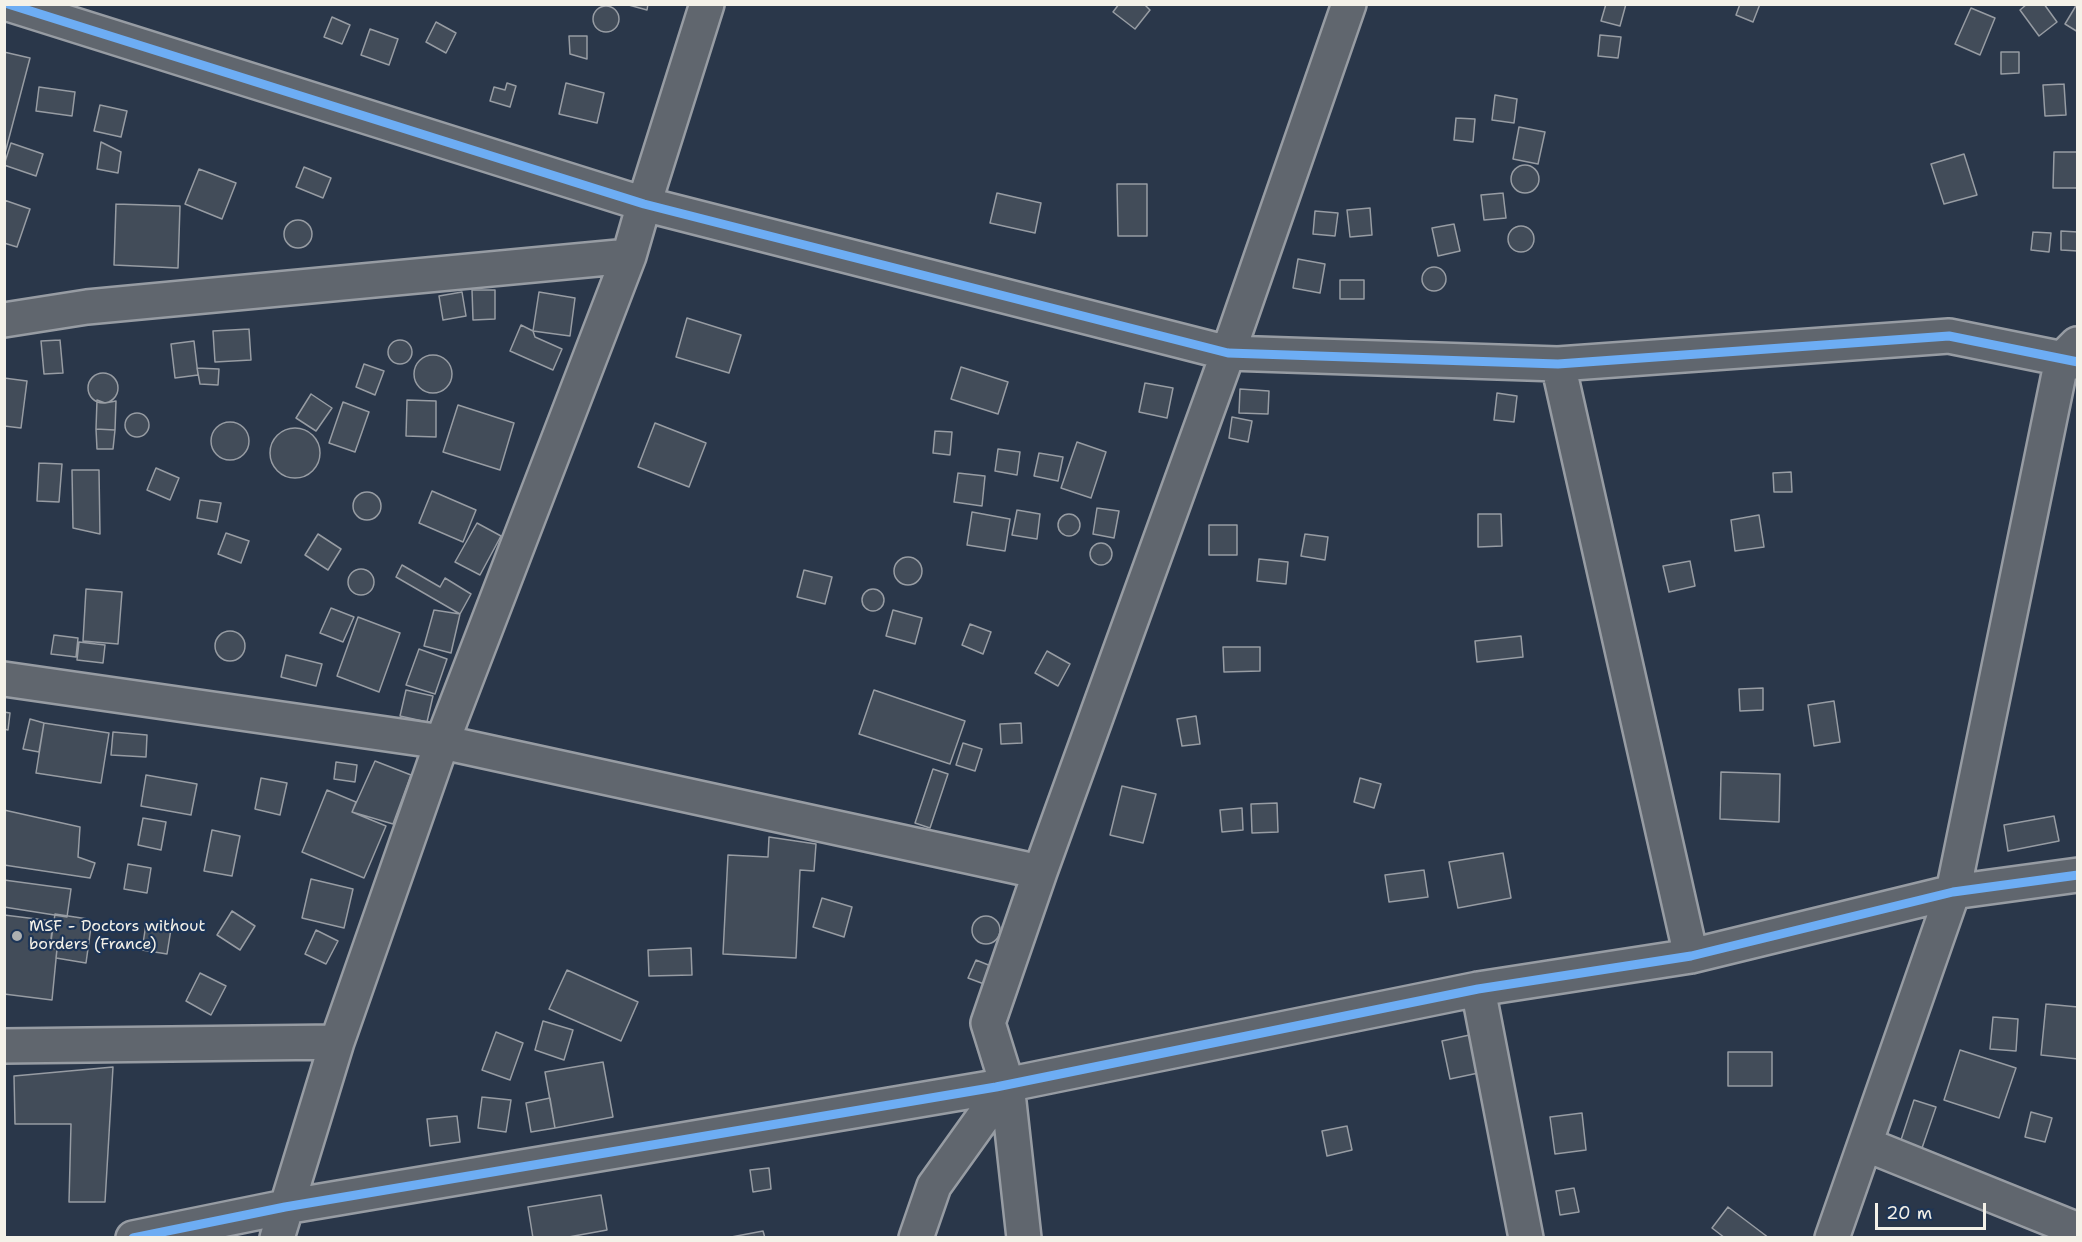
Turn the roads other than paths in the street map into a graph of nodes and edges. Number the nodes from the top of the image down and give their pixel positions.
1 (8, 4) edge
2 (707, 4) edge
3 (1349, 4) edge
4 (644, 204) junction
5 (629, 256) junction
6 (4, 320) edge
7 (1228, 353) junction
8 (2072, 355) edge
9 (1558, 364) junction
10 (4, 680) edge
11 (442, 742) junction
12 (1040, 872) junction
13 (2078, 875) edge
14 (1953, 892) junction
15 (1691, 956) junction
16 (1478, 989) junction
17 (337, 1042) junction
18 (4, 1046) edge
19 (1007, 1084) junction
20 (1865, 1144) junction
21 (281, 1222) edge
22 (2078, 1230) edge
23 (133, 1238) edge
24 (916, 1238) edge
25 (1024, 1238) edge
26 (1526, 1238) edge
27 (1832, 1238) edge

1 - 4 street
2 - 4 street
3 - 7 street
4 - 5 street
4 - 7 street
5 - 6 street
5 - 11 street
7 - 9 street
7 - 12 street
8 - 9 street
8 - 14 street
9 - 15 street
10 - 11 street
11 - 12 street
11 - 17 street
12 - 19 street
13 - 14 street
14 - 15 street
14 - 20 street
15 - 16 street
16 - 19 street
16 - 26 street
17 - 18 street
17 - 21 street
19 - 21 street
19 - 24 street
19 - 25 street
20 - 22 street
20 - 27 street
21 - 23 street

